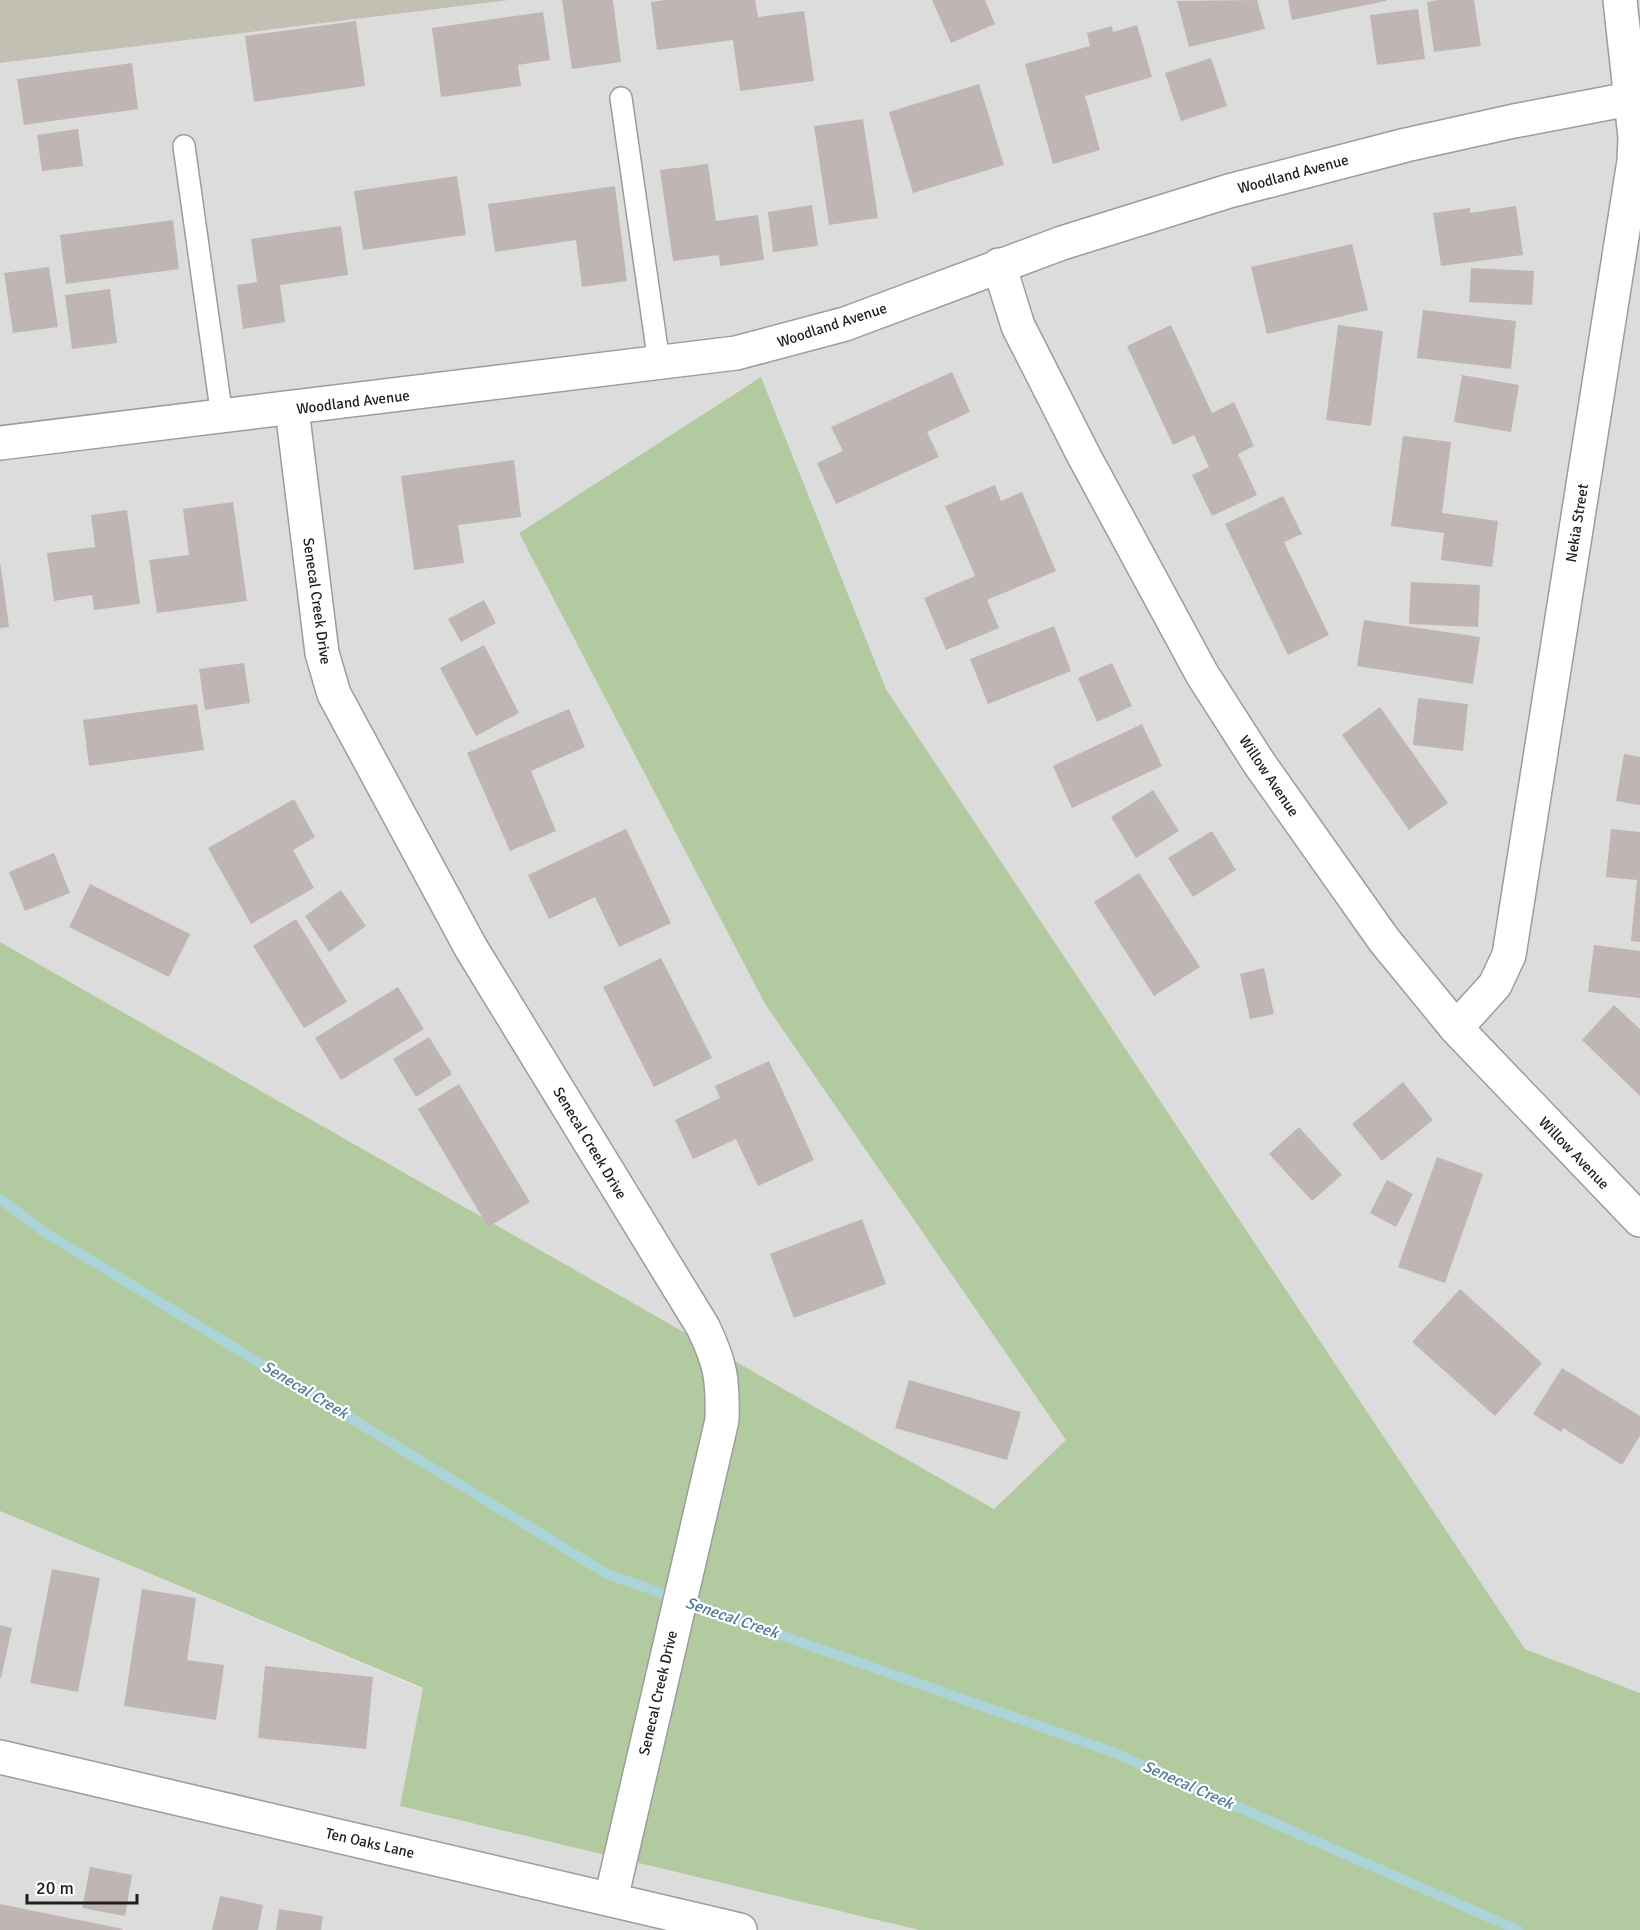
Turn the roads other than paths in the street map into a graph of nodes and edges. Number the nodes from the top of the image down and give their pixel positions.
1 (1620, 0) edge
2 (621, 98) dead end
3 (1634, 98) edge
4 (184, 146) dead end
5 (999, 265) junction
6 (659, 363) junction
7 (292, 409) junction
8 (222, 417) junction
9 (0, 443) edge
10 (1456, 1028) junction
11 (1640, 1220) edge
12 (0, 1758) edge
13 (610, 1899) junction
14 (740, 1930) edge

1 - 3 street, Nekia Street
2 - 6 lane
3 - 5 street, Woodland Avenue
3 - 10 street, Nekia Street
4 - 8 lane
5 - 6 street, Woodland Avenue
5 - 10 street, Willow Avenue
6 - 7 street, Woodland Avenue
7 - 8 street, Woodland Avenue
7 - 13 street, Senecal Creek Drive
8 - 9 street, Woodland Avenue
10 - 11 street, Willow Avenue
12 - 13 street, Ten Oaks Lane
13 - 14 street, Ten Oaks Lane

